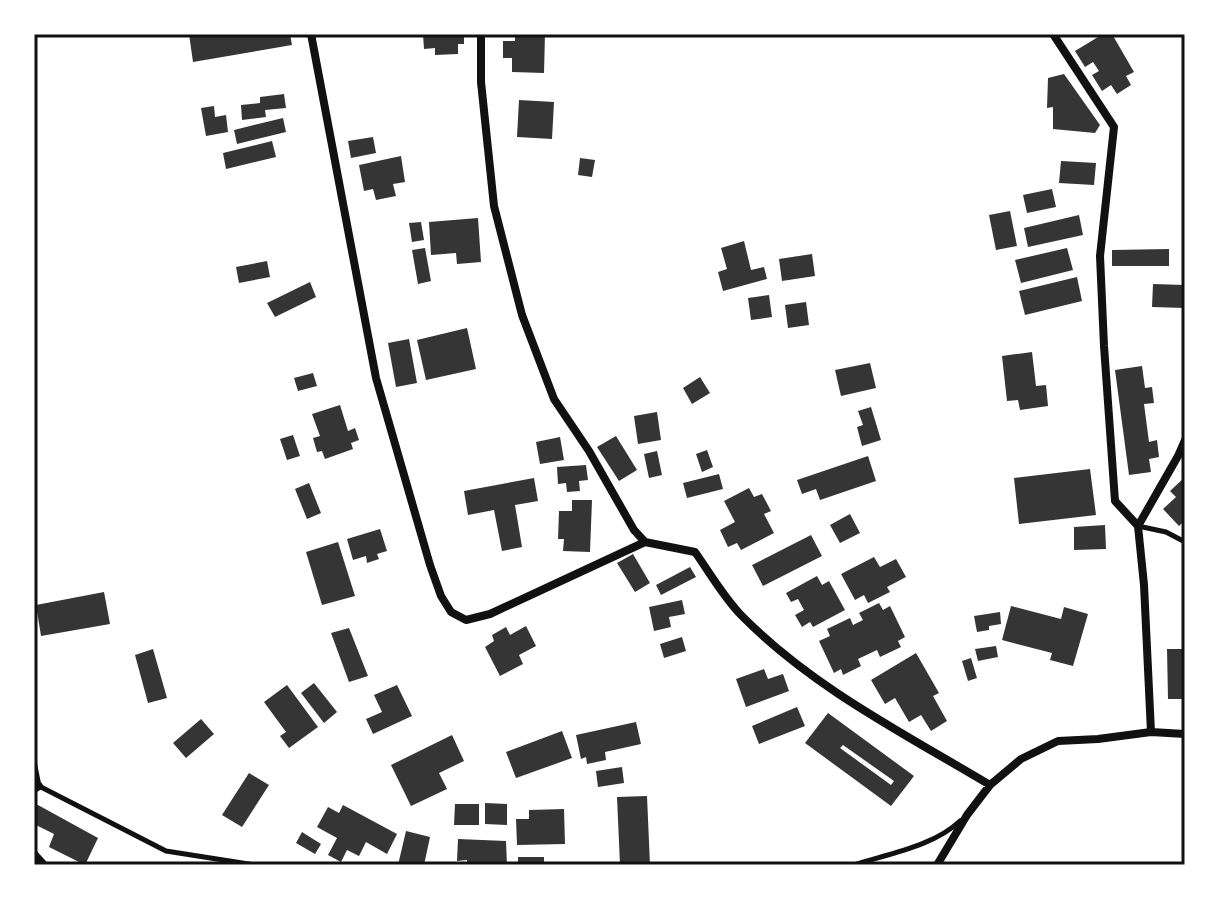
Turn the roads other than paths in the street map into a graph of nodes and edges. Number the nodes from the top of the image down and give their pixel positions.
1 (311, 34) edge
2 (481, 34) edge
3 (1053, 34) edge
4 (1185, 440) edge
5 (1138, 526) junction
6 (645, 542) junction
7 (1185, 542) edge
8 (1151, 732) junction
9 (1185, 734) edge
10 (34, 761) edge
11 (990, 785) junction
12 (36, 788) edge
13 (967, 815) junction
14 (34, 854) edge
15 (44, 865) edge
16 (255, 865) edge
17 (854, 865) edge
18 (937, 865) edge

1 - 6 street
2 - 6 street
3 - 5 street
4 - 5 street
5 - 7 lane
5 - 8 street
6 - 11 street
8 - 9 street
8 - 11 street
10 - 12 lane
11 - 13 street
12 - 16 lane
13 - 17 lane
13 - 18 street
14 - 15 street

